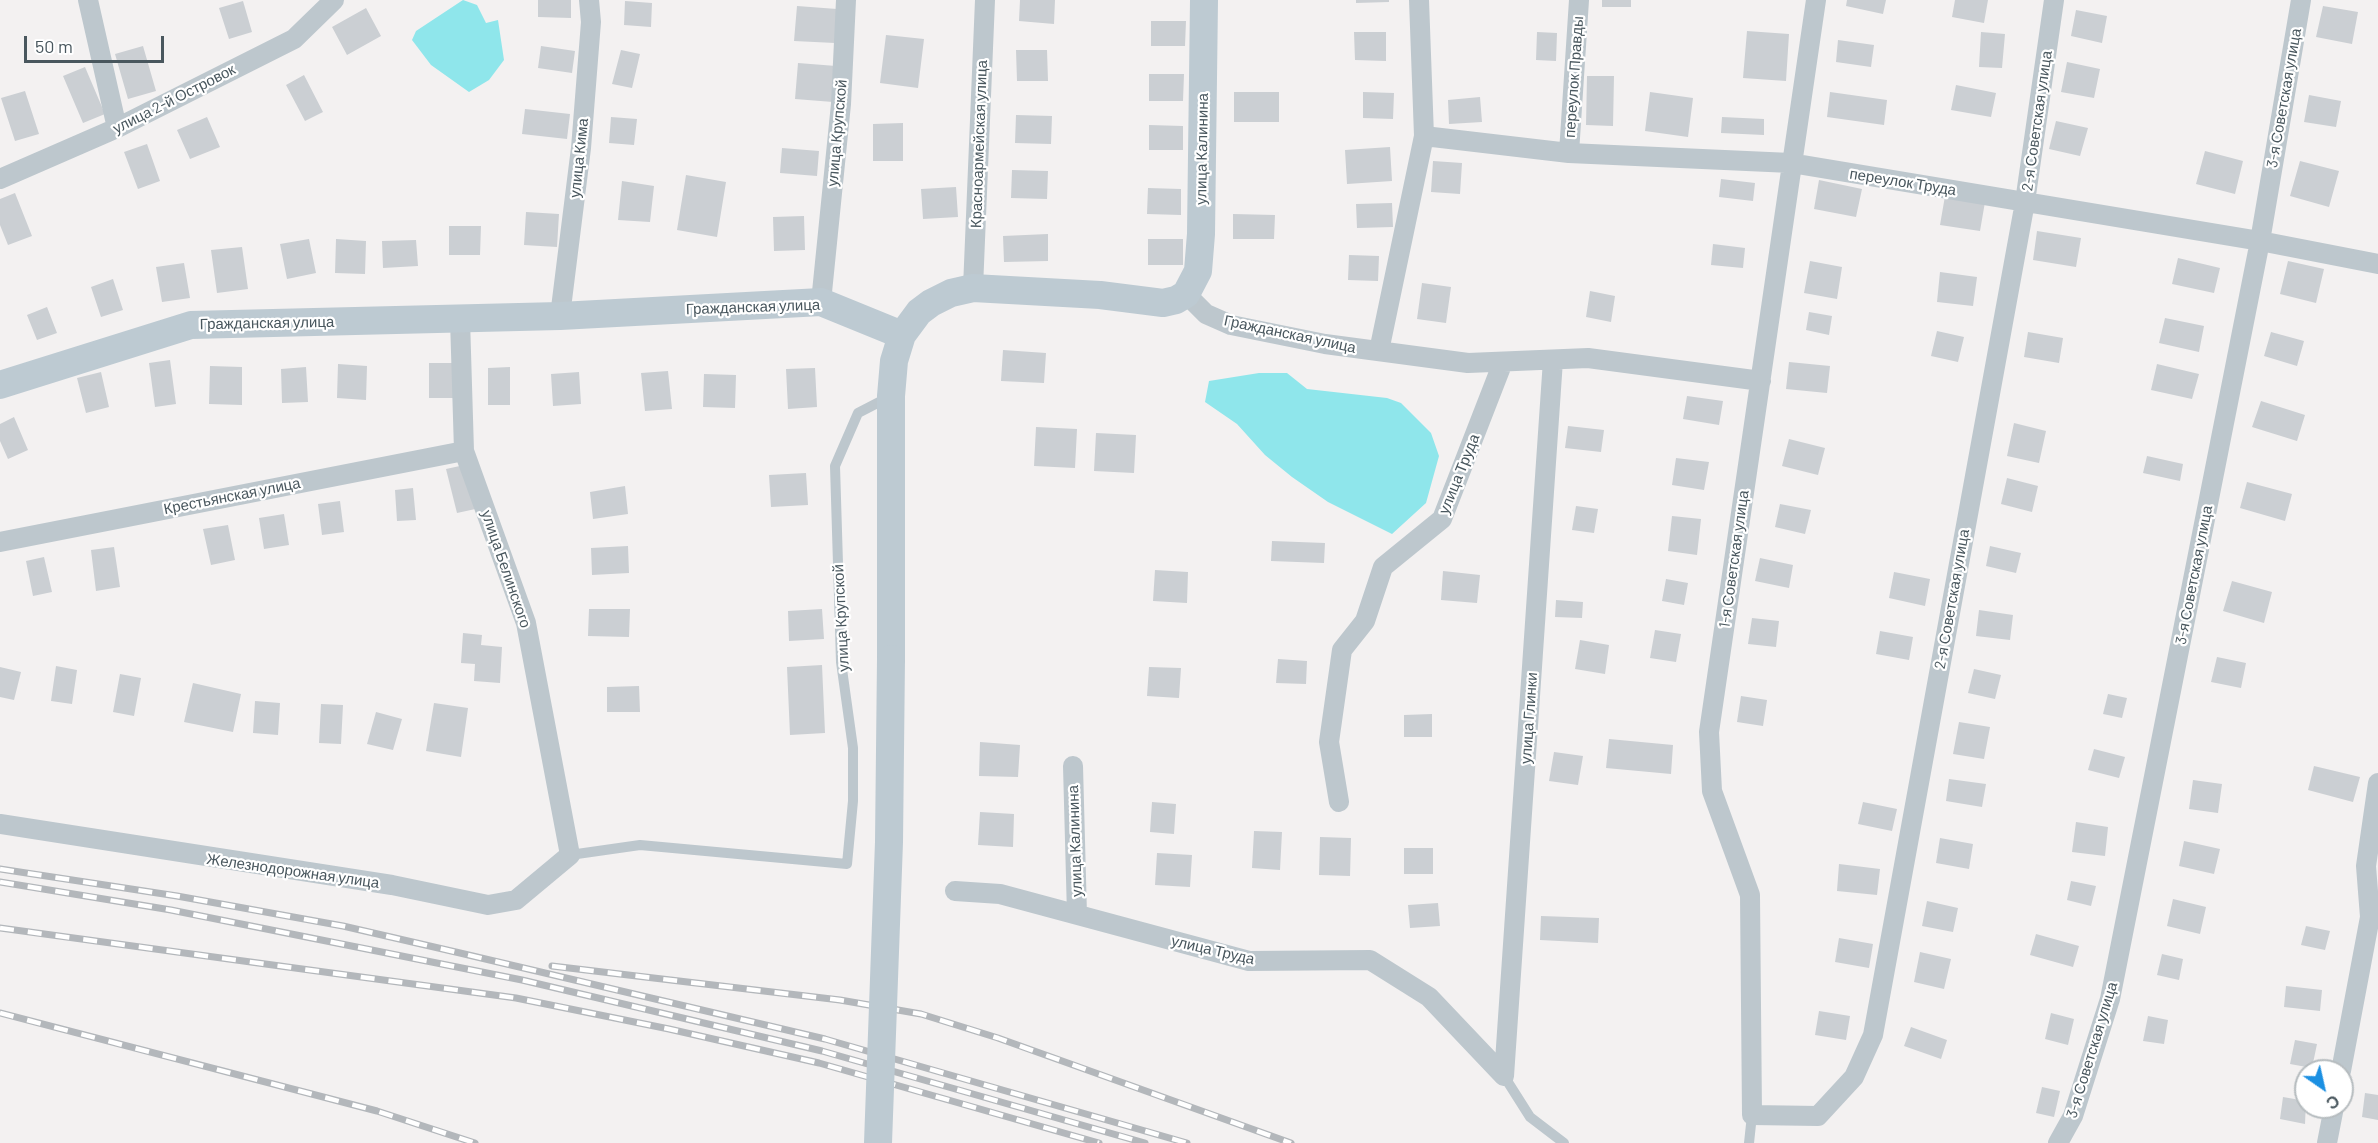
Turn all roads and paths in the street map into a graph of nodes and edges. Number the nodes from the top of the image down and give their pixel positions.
1 (88, 0) edge
2 (334, 0) edge
3 (589, 0) edge
4 (846, 0) edge
5 (985, 0) edge
6 (1204, 0) edge
7 (1419, 0) edge
8 (1578, 0) edge
9 (1816, 0) edge
10 (2054, 0) edge
11 (2301, 0) edge
12 (117, 129) junction
13 (1424, 136) junction
14 (1569, 153) junction
15 (1791, 163) junction
16 (0, 179) edge
17 (2025, 202) junction
18 (2260, 241) junction
19 (2378, 264) edge
20 (973, 288) junction
21 (1186, 294) junction
22 (821, 302) junction
23 (560, 316) junction
24 (460, 319) junction
25 (902, 335) junction
26 (1379, 351) junction
27 (1553, 360) junction
28 (1503, 362) junction
29 (1761, 381) junction
30 (0, 385) edge
31 (891, 396) junction
32 (464, 451) junction
33 (0, 542) edge
34 (1073, 766) dead end
35 (2378, 783) edge
36 (1339, 802) dead end
37 (0, 824) edge
38 (570, 855) junction
39 (955, 891) dead end
40 (1077, 915) junction
41 (2343, 1059) edge
42 (1504, 1076) junction
43 (1752, 1115) junction
44 (2332, 1119) edge
45 (878, 1143) edge
46 (1564, 1143) edge
47 (1749, 1143) edge
48 (2058, 1143) edge
49 (2327, 1143) edge

1 - 12 street
2 - 12 street, улица 2-й Островок
3 - 23 street, улица Кима
4 - 22 street, улица Крупской
5 - 20 street, Красноармейская улица
6 - 21 main road, улица Калинина
7 - 13 street
8 - 14 street, переулок Правды
9 - 15 street, 1-я Советская улица
10 - 17 street, 2-я Советская улица
11 - 18 street, 3-я Советская улица
12 - 16 street, улица 2-й Островок
13 - 14 street, переулок Труда
13 - 26 street
14 - 15 street, переулок Труда
15 - 17 street, переулок Труда
15 - 29 street, 1-я Советская улица
17 - 18 street, переулок Труда
17 - 43 street, 2-я Советская улица
18 - 19 street, переулок Труда
18 - 48 street, 3-я Советская улица
20 - 21 main road
20 - 25 main road
21 - 26 street, Гражданская улица
22 - 23 main road, Гражданская улица
22 - 25 main road, Гражданская улица
23 - 24 main road, Гражданская улица
24 - 30 main road, Гражданская улица
24 - 32 street, улица Белинского
25 - 31 main road
26 - 28 street, Гражданская улица
27 - 28 street, Гражданская улица
27 - 29 street, Гражданская улица
27 - 42 street, улица Глинки
28 - 36 street, улица Труда
29 - 43 street, 1-я Советская улица
31 - 38 lane, улица Крупской
31 - 45 main road, bridge
32 - 33 street, Крестьянская улица
32 - 38 street, улица Белинского
34 - 40 street, улица Калинина
35 - 41 street
37 - 38 street, Железнодорожная улица
39 - 40 street, улица Труда
40 - 42 street, улица Труда
42 - 46 lane
43 - 47 lane
44 - 49 street

